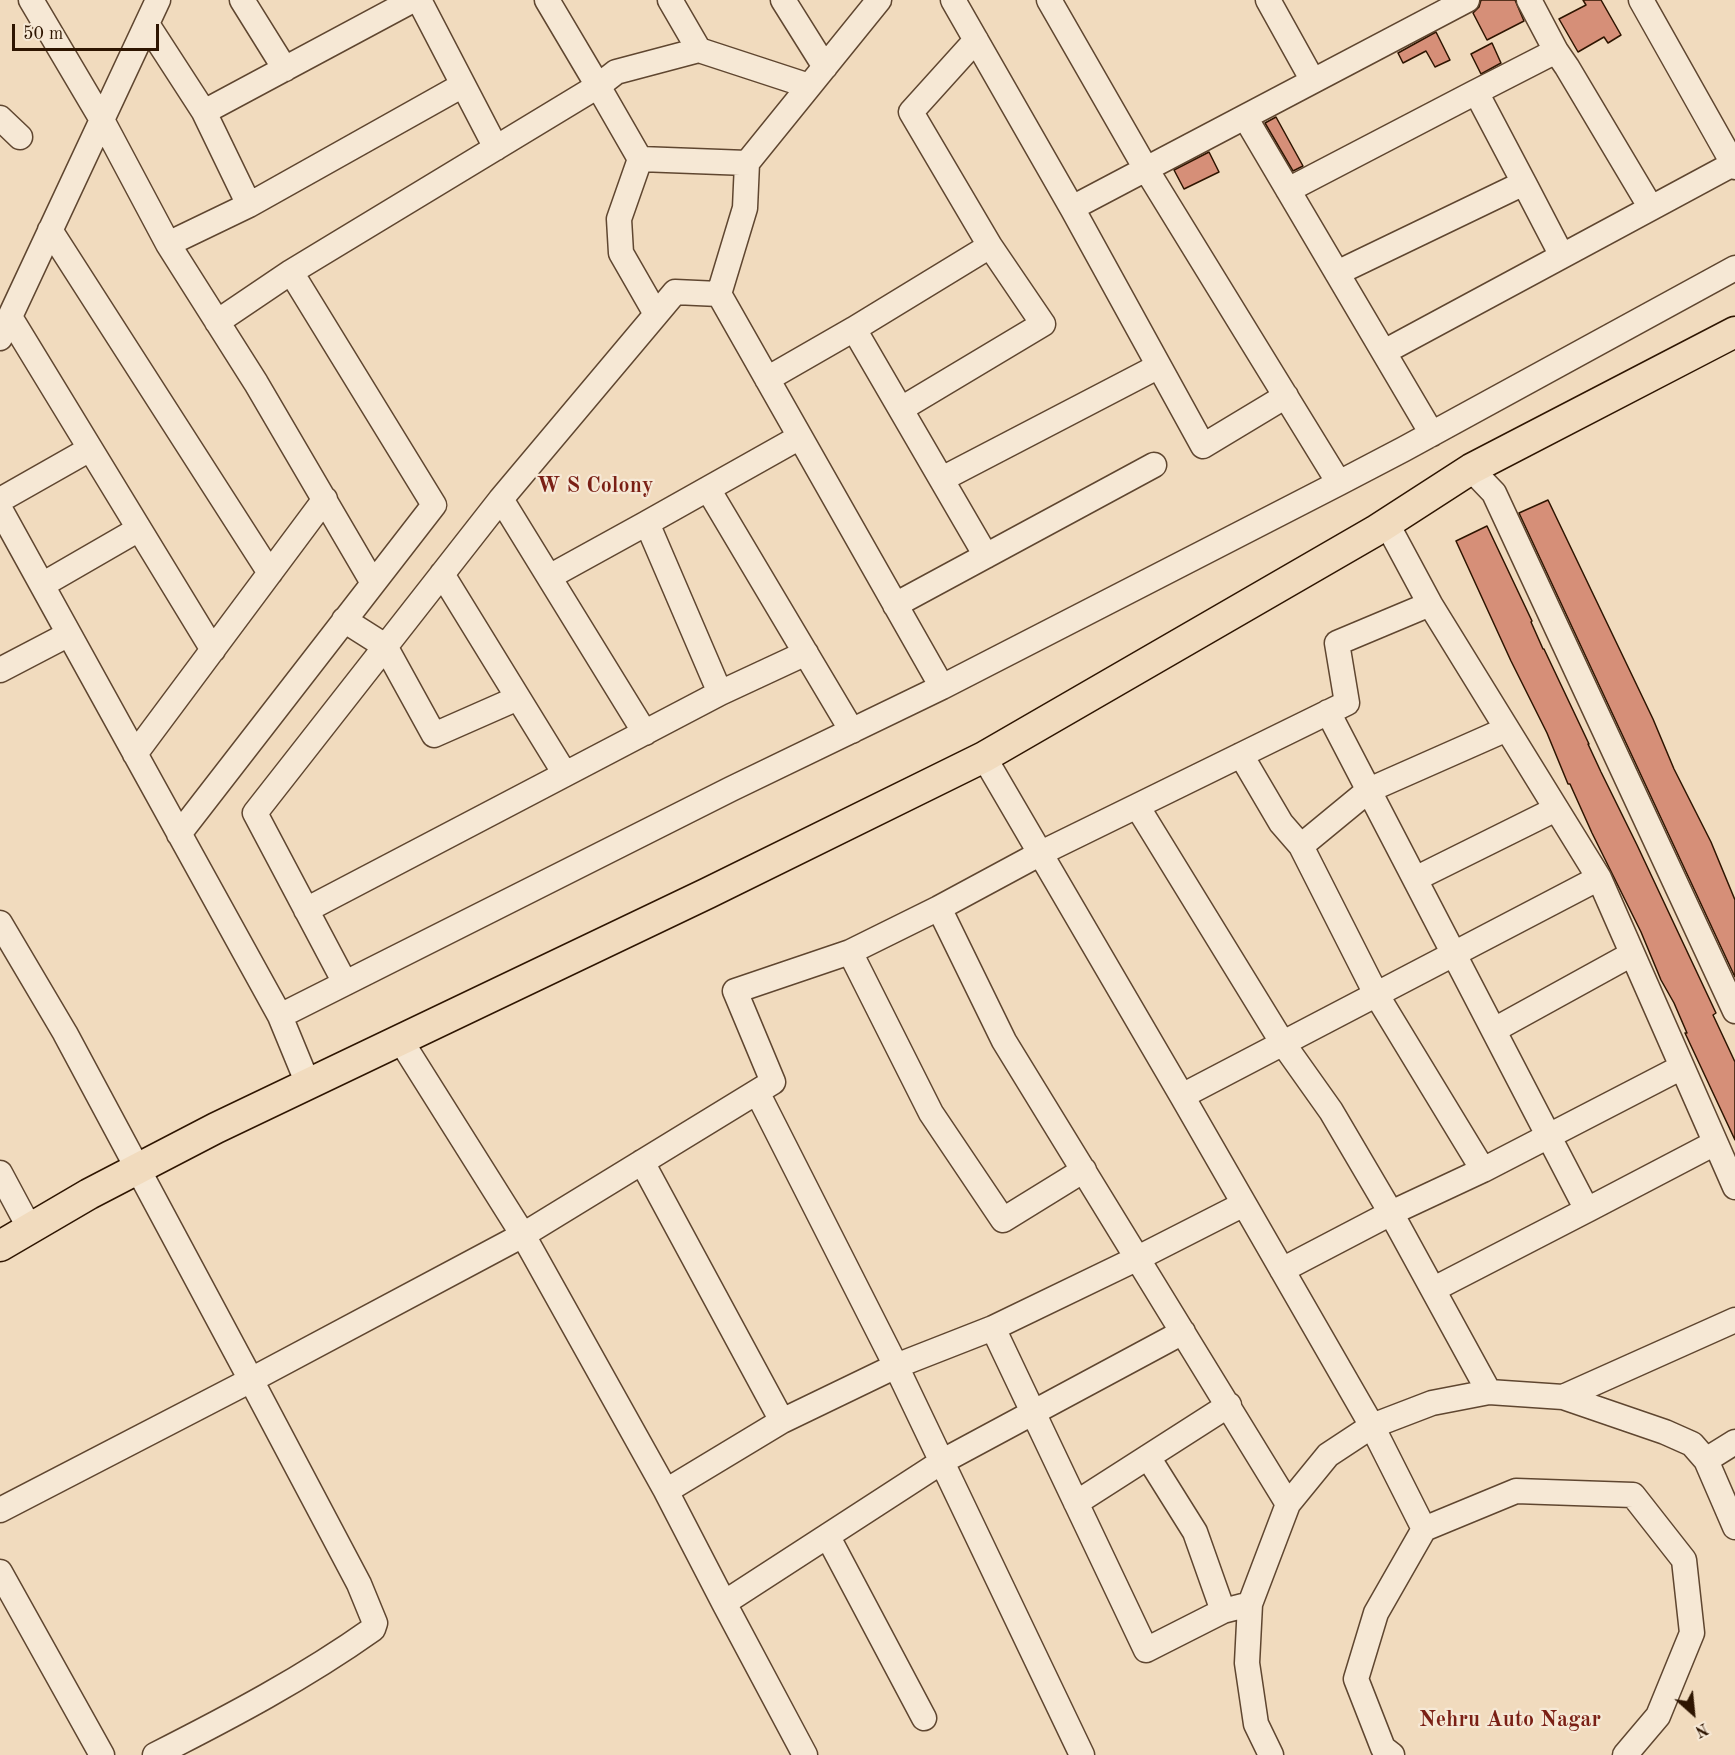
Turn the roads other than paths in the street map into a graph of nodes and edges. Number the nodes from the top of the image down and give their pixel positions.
1 (31, 0) edge
2 (158, 0) edge
3 (242, 0) edge
4 (413, 0) edge
5 (419, 0) edge
6 (547, 0) edge
7 (670, 0) edge
8 (783, 0) edge
9 (879, 0) edge
10 (953, 0) edge
11 (1049, 0) edge
12 (1268, 0) edge
13 (1467, 0) edge
14 (1529, 0) edge
15 (1641, 0) edge
16 (147, 24) junction
17 (975, 40) junction
18 (699, 50) junction
19 (1556, 51) junction
20 (825, 68) junction
21 (285, 69) junction
22 (1313, 81) junction
23 (463, 86) junction
24 (598, 86) junction
25 (809, 86) junction
26 (1476, 92) junction
27 (204, 112) junction
28 (1245, 117) junction
29 (0, 118) edge
30 (102, 120) junction
31 (20, 138) dead end
32 (496, 148) junction
33 (640, 159) junction
34 (747, 164) junction
35 (1734, 165) edge
36 (1146, 169) junction
37 (1524, 183) junction
38 (1288, 190) junction
39 (249, 205) junction
40 (1072, 208) junction
41 (1651, 208) junction
42 (50, 230) junction
43 (168, 244) junction
44 (990, 246) junction
45 (1562, 256) junction
46 (1735, 268) edge
47 (291, 272) junction
48 (1337, 273) junction
49 (640, 285) junction
50 (675, 292) junction
51 (719, 294) junction
52 (656, 314) junction
53 (218, 322) junction
54 (5, 327) edge
55 (854, 329) junction
56 (1735, 332) edge
57 (1383, 352) junction
58 (1159, 366) junction
59 (767, 379) junction
60 (1286, 396) junction
61 (901, 409) junction
62 (1432, 434) junction
63 (800, 437) junction
64 (90, 449) junction
65 (1154, 465) dead end
66 (1471, 469) junction
67 (942, 479) junction
68 (1339, 483) junction
69 (708, 489) junction
70 (325, 499) junction
71 (501, 499) junction
72 (0, 500) edge
73 (0, 509) edge
74 (647, 523) junction
75 (1387, 524) junction
76 (139, 529) junction
77 (986, 556) junction
78 (270, 573) junction
79 (442, 574) junction
80 (549, 577) junction
81 (374, 583) junction
82 (42, 585) junction
83 (1430, 604) junction
84 (895, 605) junction
85 (344, 620) junction
86 (69, 634) junction
87 (385, 646) junction
88 (213, 650) junction
89 (806, 653) junction
90 (0, 670) edge
91 (942, 687) junction
92 (720, 693) junction
93 (518, 698) junction
94 (1328, 712) junction
95 (1507, 729) junction
96 (852, 730) junction
97 (645, 733) junction
98 (135, 754) junction
99 (1241, 755) junction
100 (984, 757) junction
101 (565, 774) junction
102 (1369, 790) junction
103 (1137, 806) junction
104 (1556, 809) junction
105 (179, 834) junction
106 (1301, 846) junction
107 (1041, 853) junction
108 (1599, 878) junction
109 (1415, 879) junction
110 (939, 908) junction
111 (306, 910) junction
112 (0, 923) edge
113 (850, 952) junction
114 (1454, 954) junction
115 (1632, 954) junction
116 (345, 983) junction
117 (1376, 994) junction
118 (1735, 1011) edge
119 (280, 1016) junction
120 (1494, 1030) junction
121 (401, 1041) junction
122 (1282, 1042) junction
123 (1682, 1067) junction
124 (308, 1084) junction
125 (757, 1092) junction
126 (1182, 1096) junction
127 (1548, 1136) junction
128 (1715, 1143) junction
129 (642, 1162) junction
130 (138, 1168) junction
131 (1084, 1170) junction
132 (1483, 1170) junction
133 (0, 1173) edge
134 (1735, 1187) edge
135 (1244, 1204) junction
136 (1587, 1210) junction
137 (1391, 1213) junction
138 (30, 1228) junction
139 (523, 1235) junction
140 (0, 1246) edge
141 (1138, 1258) junction
142 (1282, 1270) junction
143 (1434, 1289) junction
144 (1735, 1320) edge
145 (993, 1328) junction
146 (1183, 1332) junction
147 (896, 1366) junction
148 (251, 1380) junction
149 (1489, 1392) junction
150 (1563, 1397) junction
151 (1229, 1405) junction
152 (1034, 1413) junction
153 (782, 1421) junction
154 (1372, 1426) junction
155 (1735, 1442) edge
156 (1149, 1457) junction
157 (1706, 1460) junction
158 (943, 1461) junction
159 (666, 1491) junction
160 (1076, 1503) junction
161 (1288, 1504) junction
162 (0, 1510) edge
163 (1735, 1524) edge
164 (1424, 1529) junction
165 (828, 1537) junction
166 (0, 1572) edge
167 (723, 1604) junction
168 (1250, 1604) junction
169 (1223, 1611) junction
170 (924, 1718) dead end
171 (102, 1755) edge
172 (155, 1755) edge
173 (805, 1755) edge
174 (1082, 1755) edge
175 (1271, 1755) edge
176 (1392, 1755) edge
177 (1625, 1755) edge

1 - 30 street
2 - 16 street
3 - 21 street
4 - 21 street
5 - 23 street
6 - 24 street
7 - 18 street
8 - 20 street
9 - 20 street
10 - 17 street
11 - 36 street
12 - 22 street
13 - 22 street
14 - 19 street
15 - 35 street
16 - 27 street
16 - 30 street
17 - 40 street
17 - 44 street
18 - 24 street
18 - 25 street
19 - 26 street
19 - 41 street
20 - 25 street
21 - 27 street
22 - 28 street
23 - 32 street
23 - 39 street
24 - 32 street
24 - 33 street
25 - 34 street
26 - 37 street
26 - 38 street
27 - 39 street
28 - 36 street
28 - 38 street
29 - 31 street
30 - 42 street
30 - 43 street
32 - 47 street
33 - 34 street
33 - 49 street
34 - 51 street
35 - 41 street
36 - 40 street
36 - 60 street
37 - 45 street
37 - 48 street
38 - 48 street
39 - 43 street
40 - 58 street
41 - 45 street
42 - 54 street
42 - 78 street
43 - 53 street
44 - 55 street
44 - 61 street
45 - 57 street
46 - 62 street
47 - 53 street
47 - 81 street
48 - 57 street
49 - 50 street
49 - 52 street
50 - 51 street
50 - 52 street
51 - 59 street
52 - 71 street
53 - 70 street
54 - 64 street
55 - 59 street
55 - 61 street
56 - 66 main road
57 - 62 street
58 - 60 street
58 - 67 street
59 - 63 street
60 - 68 street
61 - 67 street
62 - 68 street
63 - 69 street
63 - 84 street
64 - 72 street
64 - 76 street
65 - 77 street
66 - 75 main road
66 - 118 street
67 - 77 street
68 - 91 street
69 - 74 street
69 - 89 street
70 - 78 street
70 - 81 street
71 - 79 street
71 - 80 street
73 - 82 street
74 - 80 street
74 - 92 street
75 - 83 street
75 - 100 main road
76 - 82 street
76 - 88 street
77 - 84 street
78 - 88 street
79 - 87 street
79 - 93 street
80 - 97 street
81 - 85 street
82 - 86 street
83 - 94 street
83 - 95 street
84 - 91 street
85 - 87 street
85 - 105 street
86 - 90 street
86 - 98 street
87 - 93 street
87 - 111 street
88 - 98 street
89 - 92 street
89 - 96 street
91 - 96 street
92 - 97 street
93 - 101 street
94 - 99 street
94 - 102 street
95 - 102 street
95 - 104 street
96 - 116 street
97 - 101 street
98 - 105 street
99 - 103 street
99 - 106 street
100 - 107 street
100 - 121 main road
101 - 111 street
102 - 106 street
102 - 109 street
103 - 107 street
103 - 122 street
104 - 108 street
104 - 109 street
105 - 119 street
106 - 117 street
107 - 110 street
107 - 126 street
108 - 114 street
108 - 115 street
109 - 114 street
110 - 113 street
110 - 131 street
111 - 116 street
112 - 130 street
113 - 125 street
113 - 131 street
114 - 117 street
114 - 120 street
115 - 120 street
115 - 123 street
116 - 119 street
117 - 122 street
117 - 132 street
119 - 124 street
120 - 127 street
121 - 124 main road
121 - 139 street
122 - 126 street
122 - 137 street
123 - 127 street
123 - 128 street
124 - 130 main road
125 - 129 street
125 - 147 street
126 - 135 street
127 - 132 street
127 - 136 street
128 - 134 street
128 - 136 street
129 - 139 street
129 - 153 street
130 - 138 main road
130 - 148 street
131 - 141 street
132 - 137 street
133 - 138 street
135 - 141 street
135 - 142 street
136 - 143 street
137 - 142 street
137 - 143 street
138 - 140 main road
139 - 148 street
139 - 159 street
141 - 145 street
141 - 146 street
142 - 154 street
143 - 149 street
144 - 150 street
145 - 147 street
145 - 152 street
146 - 151 street
146 - 152 street
147 - 153 street
147 - 158 street
148 - 162 street
148 - 172 street
149 - 150 street
149 - 154 street
150 - 157 street
151 - 156 street
151 - 161 street
152 - 158 street
152 - 160 street
153 - 159 street
154 - 161 street
154 - 164 street
155 - 157 street
156 - 160 street
156 - 169 street
157 - 163 street
158 - 165 street
158 - 174 street
159 - 167 street
160 - 169 street
161 - 168 street
164 - 176 street
164 - 177 street
165 - 167 street
165 - 170 street
166 - 171 street
167 - 173 street
168 - 169 street
168 - 175 street

